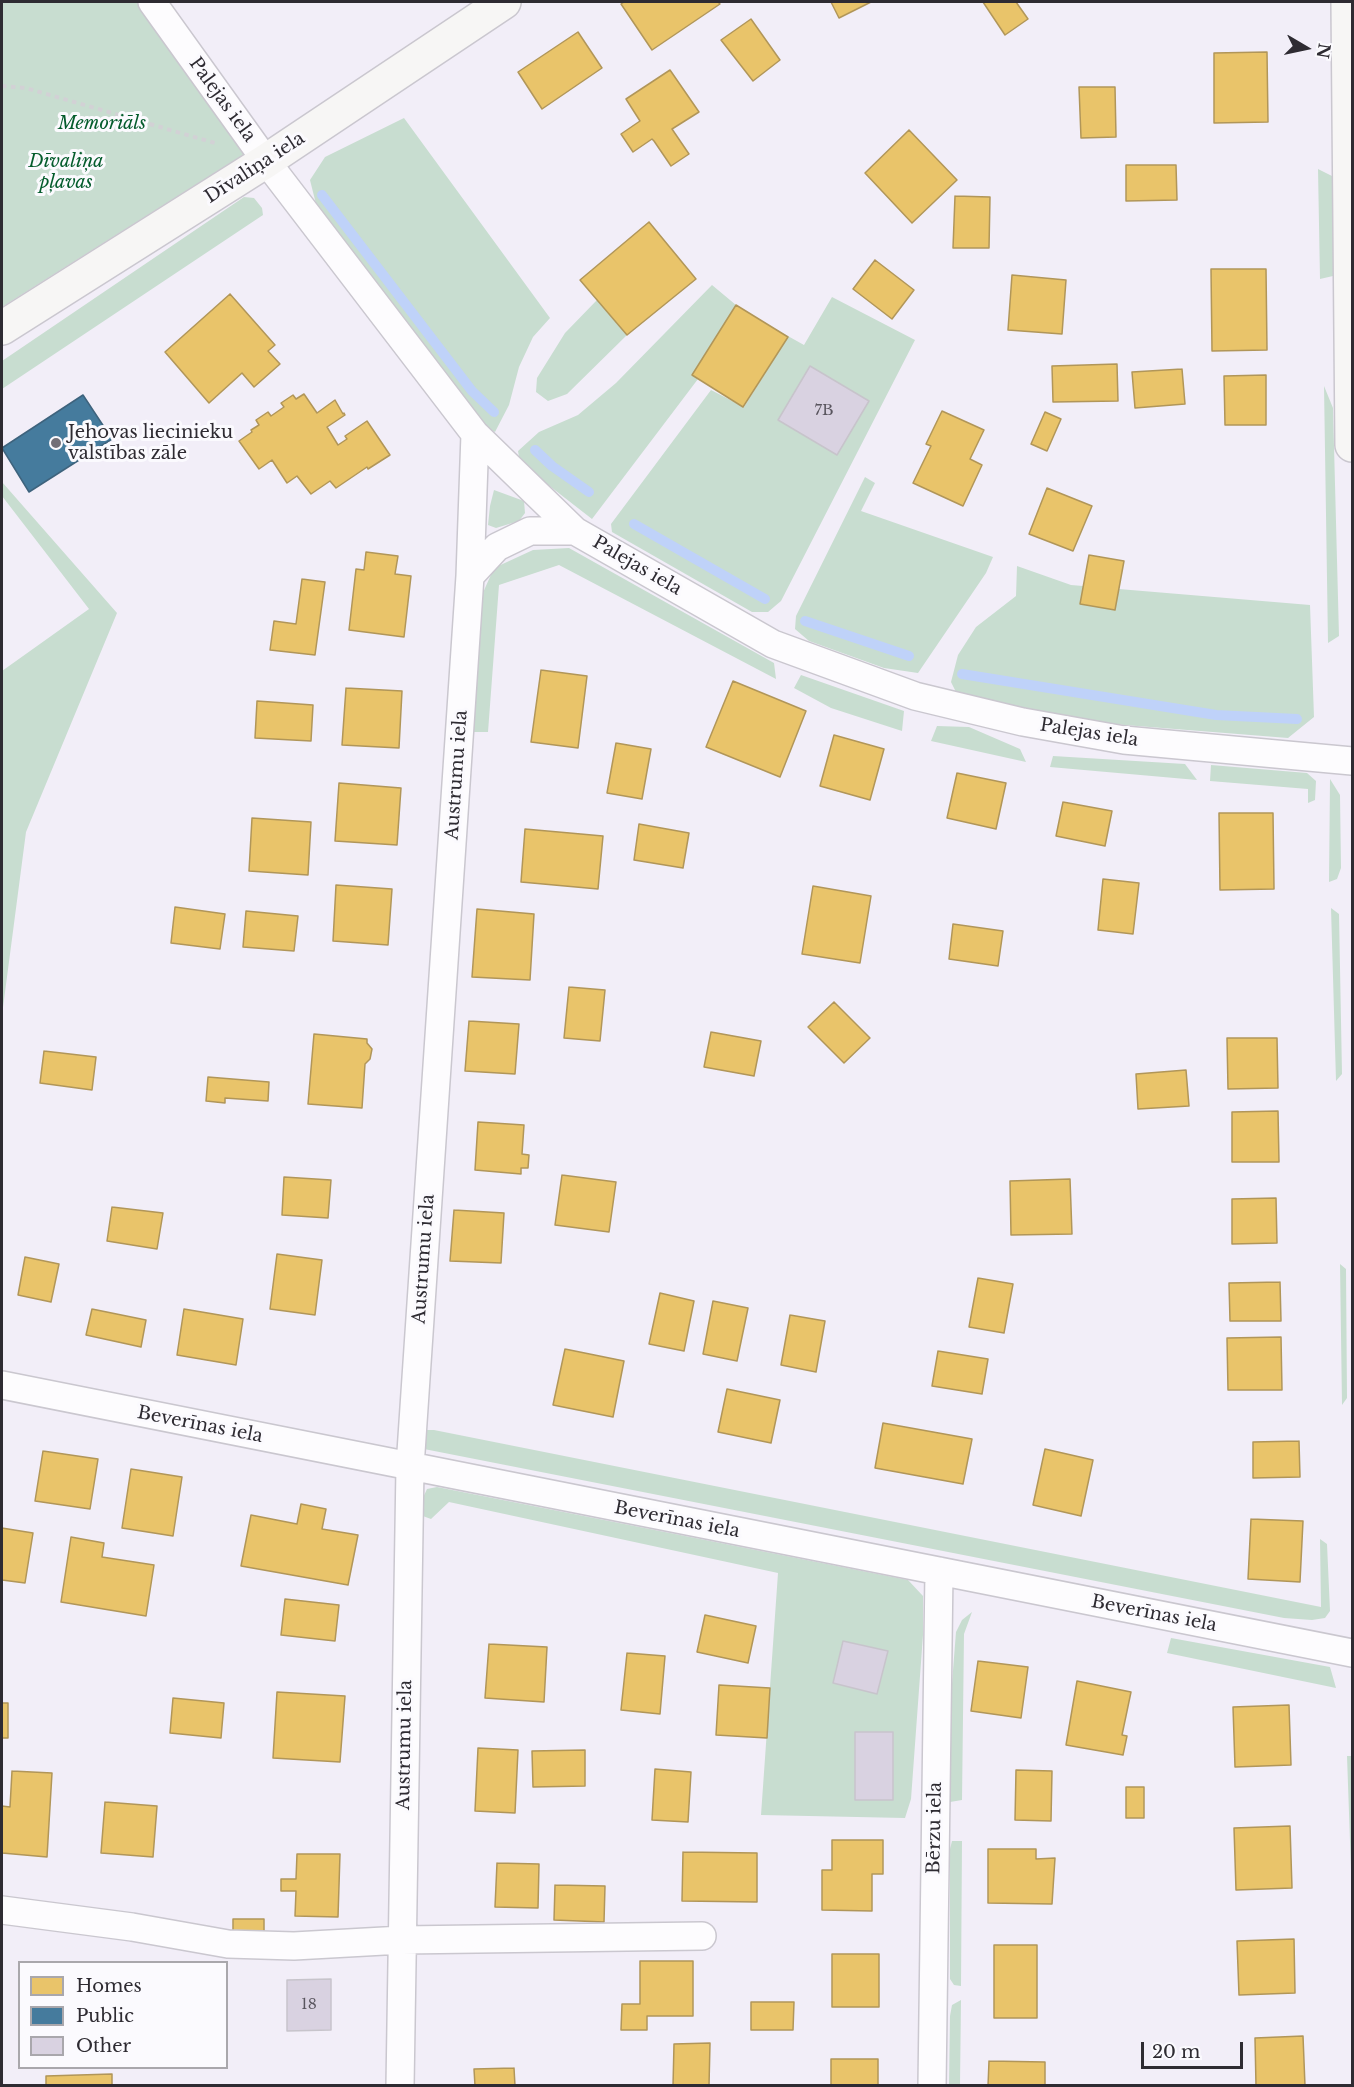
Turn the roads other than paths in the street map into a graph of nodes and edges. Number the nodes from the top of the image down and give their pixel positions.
1 (152, 2) edge
2 (504, 2) edge
3 (1348, 2) edge
4 (266, 161) junction
5 (2, 328) edge
6 (475, 435) junction
7 (1353, 445) edge
8 (575, 531) junction
9 (470, 576) junction
10 (1353, 761) edge
11 (2, 1385) edge
12 (410, 1467) junction
13 (939, 1571) junction
14 (1353, 1653) edge
15 (2, 1910) edge
16 (702, 1936) dead end
17 (402, 1940) junction
18 (400, 2085) edge
19 (932, 2085) edge

1 - 4 street, Palejas iela
2 - 4 street, Dīvaliņa iela
3 - 7 street
4 - 5 street, Dīvaliņa iela
4 - 6 street, Palejas iela
6 - 8 street, Palejas iela
6 - 9 street, Austrumu iela
8 - 9 street
8 - 10 street, Palejas iela
9 - 12 street, Austrumu iela
11 - 12 street, Beverīnas iela
12 - 13 street, Beverīnas iela
12 - 17 street, Austrumu iela
13 - 14 street, Beverīnas iela
13 - 19 street, Bērzu iela
15 - 17 street
16 - 17 street
17 - 18 street, Austrumu iela

